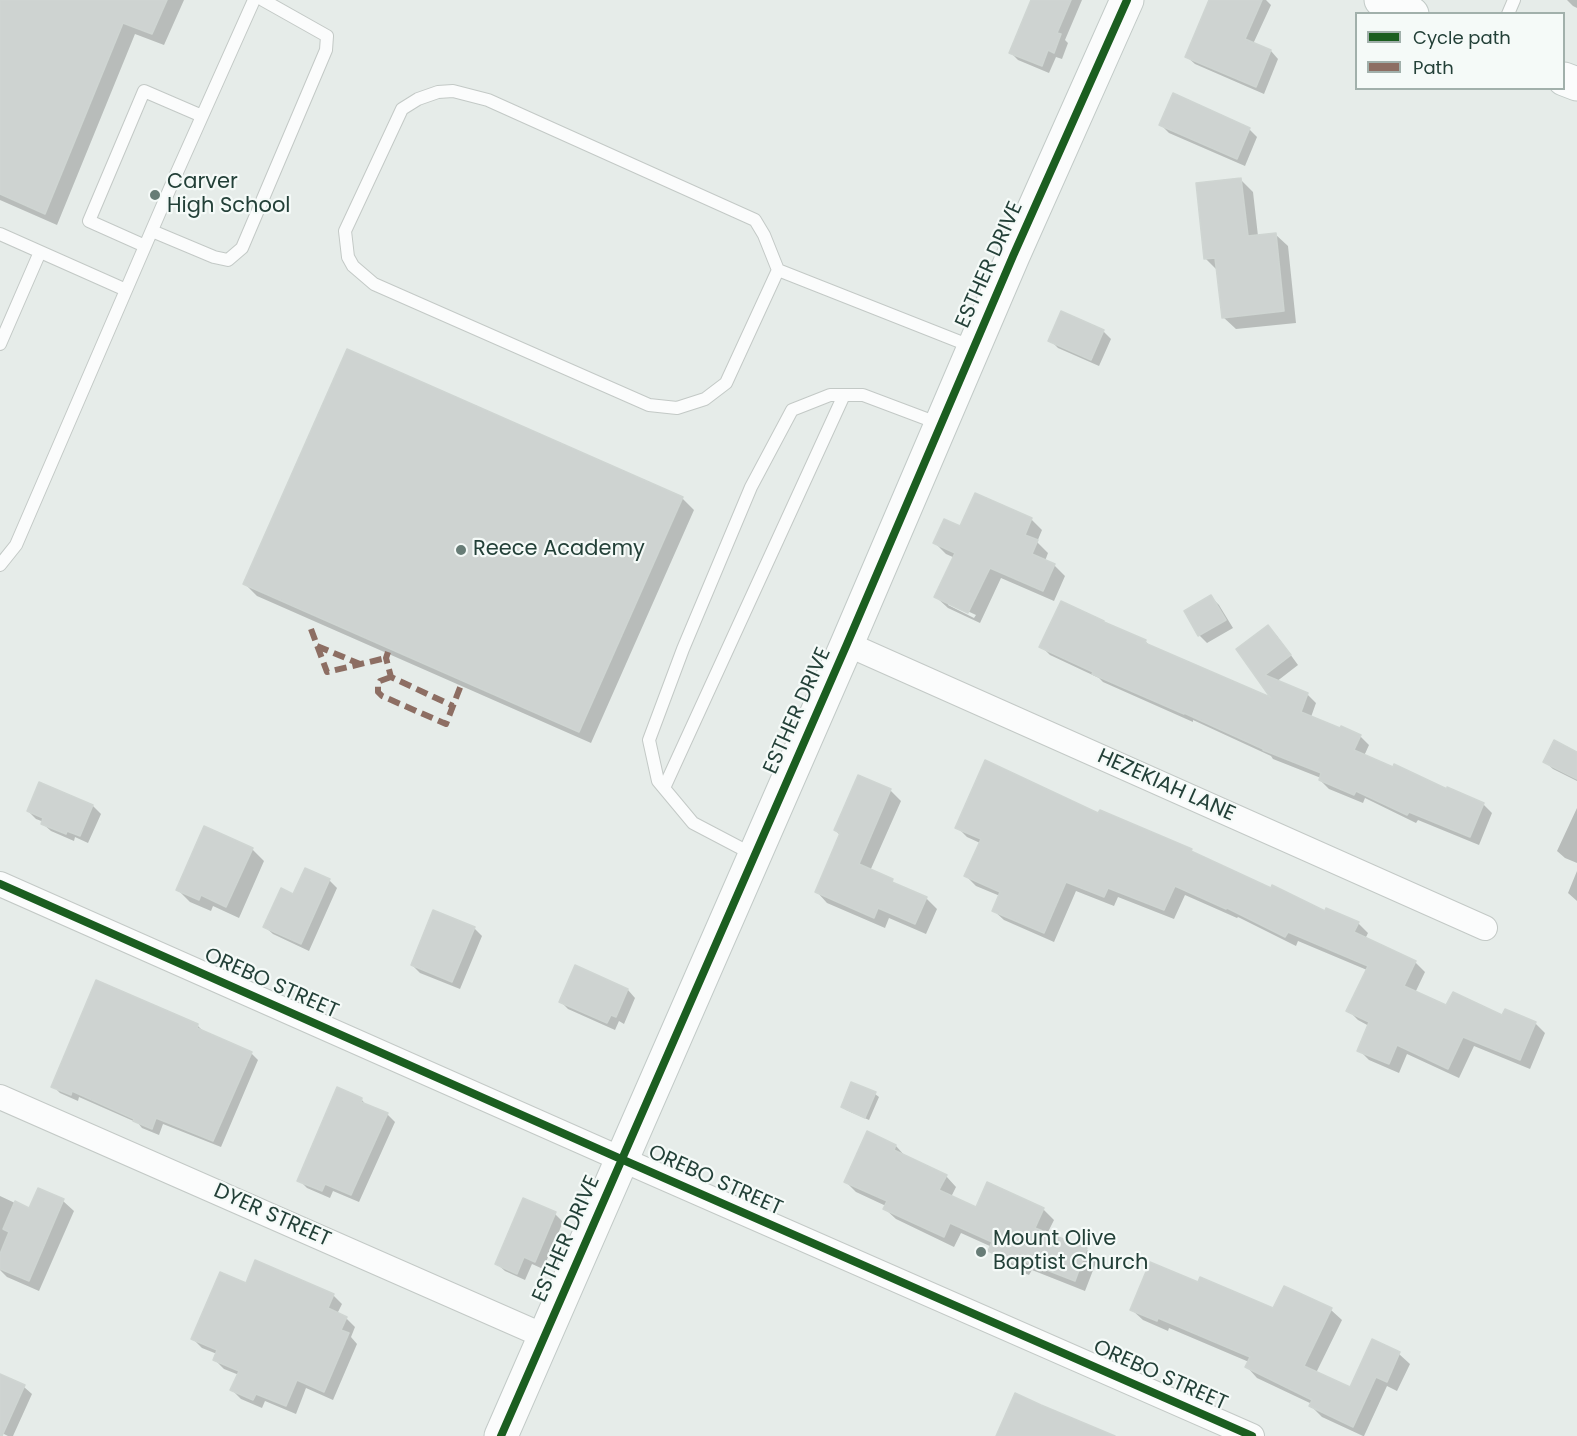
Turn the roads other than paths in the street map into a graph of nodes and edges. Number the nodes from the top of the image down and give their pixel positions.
1 (254, 0) edge
2 (263, 0) edge
3 (1127, 0) edge
4 (1381, 0) edge
5 (1408, 12) edge
6 (202, 116) junction
7 (152, 231) junction
8 (0, 234) edge
9 (146, 246) junction
10 (40, 252) junction
11 (778, 270) junction
12 (126, 290) junction
13 (0, 344) edge
14 (974, 348) junction
15 (844, 395) junction
16 (941, 425) junction
17 (0, 565) edge
18 (847, 644) junction
19 (664, 788) junction
20 (755, 855) junction
21 (0, 884) edge
22 (1485, 928) dead end
23 (0, 1097) edge
24 (621, 1159) junction
25 (544, 1336) junction
26 (501, 1436) edge
27 (1251, 1436) edge

1 - 6 lane
2 - 7 lane
3 - 14 street, ESTHER DRIVE
4 - 5 street
6 - 7 lane
6 - 9 lane
7 - 9 lane
8 - 10 lane
9 - 12 lane
10 - 12 lane
10 - 13 lane
11 - 11 lane
11 - 14 lane
12 - 17 lane
14 - 16 street, ESTHER DRIVE
15 - 16 lane
15 - 19 lane
15 - 19 lane
16 - 18 street, ESTHER DRIVE
18 - 20 street, ESTHER DRIVE
18 - 22 street, HEZEKIAH LANE
19 - 20 lane
20 - 24 street, ESTHER DRIVE
21 - 24 street, OREBO STREET
23 - 25 street, DYER STREET
24 - 25 street, ESTHER DRIVE
24 - 27 street, OREBO STREET
25 - 26 street, ESTHER DRIVE

